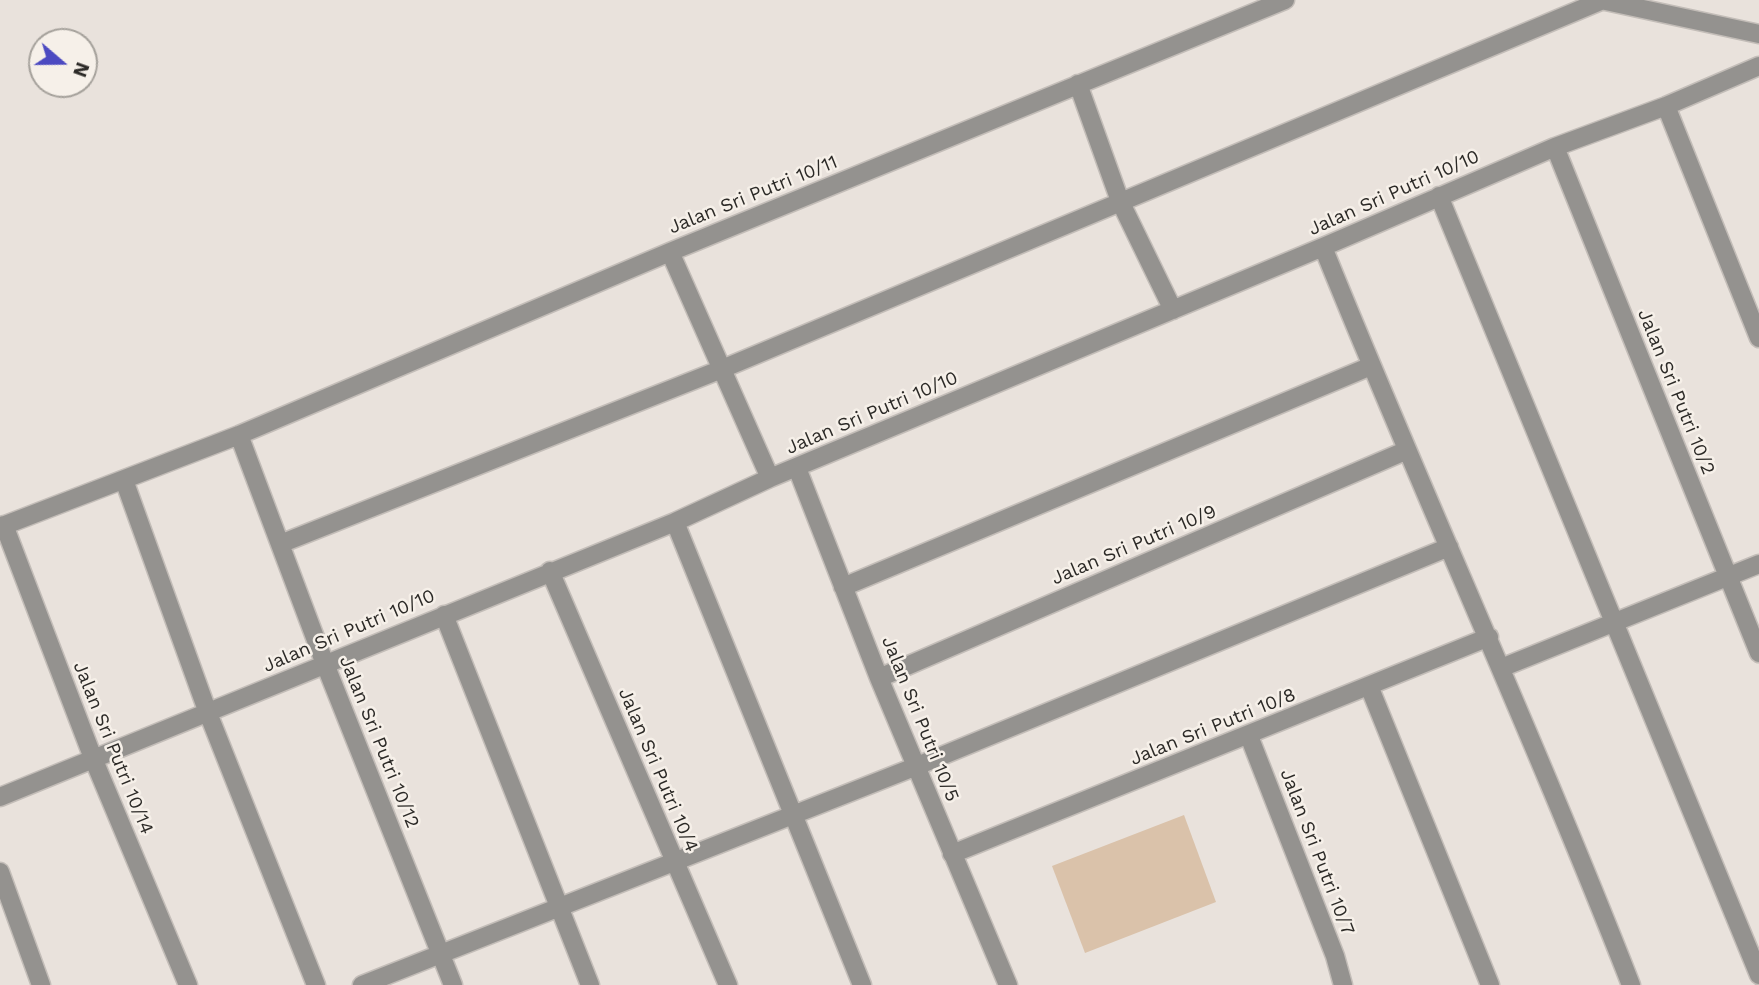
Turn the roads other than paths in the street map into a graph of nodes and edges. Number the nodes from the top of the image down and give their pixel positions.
1 (1285, 0) edge
2 (1602, 0) edge
3 (1759, 34) edge
4 (1759, 65) edge
5 (1078, 84) junction
6 (1666, 106) junction
7 (1555, 147) junction
8 (1439, 197) junction
9 (1120, 201) junction
10 (1323, 247) junction
11 (670, 252) junction
12 (1173, 310) junction
13 (1759, 338) edge
14 (1371, 366) junction
15 (722, 369) junction
16 (239, 435) junction
17 (1405, 451) junction
18 (797, 468) junction
19 (770, 478) junction
20 (124, 480) junction
21 (675, 522) junction
22 (2, 526) edge
23 (280, 544) junction
24 (1449, 547) junction
25 (1759, 564) edge
26 (550, 571) junction
27 (1728, 577) junction
28 (843, 587) junction
29 (444, 615) junction
30 (1615, 622) junction
31 (1489, 636) junction
32 (1759, 653) edge
33 (325, 664) junction
34 (1501, 668) junction
35 (879, 678) junction
36 (1369, 686) junction
37 (208, 713) junction
38 (1249, 736) junction
39 (93, 758) junction
40 (917, 766) junction
41 (0, 797) edge
42 (792, 814) junction
43 (952, 854) junction
44 (674, 862) junction
45 (0, 872) edge
46 (559, 908) junction
47 (440, 956) junction
48 (1759, 975) edge
49 (41, 985) edge
50 (188, 985) edge
51 (316, 985) edge
52 (362, 985) edge
53 (453, 985) edge
54 (590, 985) edge
55 (728, 985) edge
56 (862, 985) edge
57 (1008, 985) edge
58 (1343, 985) edge
59 (1490, 985) edge
60 (1631, 985) edge

1 - 5 street, Jalan Sri Putri 10/11
2 - 3 street
2 - 9 street
4 - 6 street, Jalan Sri Putri 10/10
5 - 9 street
5 - 11 street, Jalan Sri Putri 10/11
6 - 7 street, Jalan Sri Putri 10/10
6 - 13 street
7 - 8 street, Jalan Sri Putri 10/10
7 - 27 street, Jalan Sri Putri 10/2
8 - 10 street, Jalan Sri Putri 10/10
8 - 30 street
9 - 12 street
9 - 15 street
10 - 12 street, Jalan Sri Putri 10/10
10 - 14 street
11 - 15 street
11 - 16 street, Jalan Sri Putri 10/11
12 - 18 street, Jalan Sri Putri 10/10
14 - 17 street
14 - 28 street
15 - 19 street
15 - 23 street
16 - 20 street, Jalan Sri Putri 10/11
16 - 23 street, Jalan Sri Putri 10/12
17 - 24 street
17 - 35 street, Jalan Sri Putri 10/9
18 - 19 street, Jalan Sri Putri 10/10
18 - 28 street, Jalan Sri Putri 10/5
19 - 21 street, Jalan Sri Putri 10/10
20 - 22 street, Jalan Sri Putri 10/11
20 - 37 street
21 - 26 street, Jalan Sri Putri 10/10
21 - 42 street
22 - 39 street, Jalan Sri Putri 10/14
23 - 33 street, Jalan Sri Putri 10/12
24 - 31 street
24 - 40 street
25 - 27 street
26 - 29 street, Jalan Sri Putri 10/10
26 - 44 street, Jalan Sri Putri 10/4
27 - 30 street
27 - 32 street, Jalan Sri Putri 10/2
28 - 35 street, Jalan Sri Putri 10/5
29 - 33 street, Jalan Sri Putri 10/10
29 - 46 street
30 - 34 street
30 - 48 street
31 - 34 street
31 - 36 street, Jalan Sri Putri 10/8
33 - 37 street, Jalan Sri Putri 10/10
33 - 47 street, Jalan Sri Putri 10/12
34 - 60 street
35 - 40 street, Jalan Sri Putri 10/5
36 - 38 street, Jalan Sri Putri 10/8
36 - 59 street
37 - 39 street, Jalan Sri Putri 10/10
37 - 51 street
38 - 43 street, Jalan Sri Putri 10/8
38 - 58 street, Jalan Sri Putri 10/7
39 - 41 street, Jalan Sri Putri 10/10
39 - 50 street, Jalan Sri Putri 10/14
40 - 42 street
40 - 43 street, Jalan Sri Putri 10/5
42 - 44 street
42 - 56 street
43 - 57 street, Jalan Sri Putri 10/5
44 - 46 street
44 - 55 street, Jalan Sri Putri 10/4
45 - 49 street
46 - 47 street
46 - 54 street
47 - 52 street
47 - 53 street, Jalan Sri Putri 10/12

